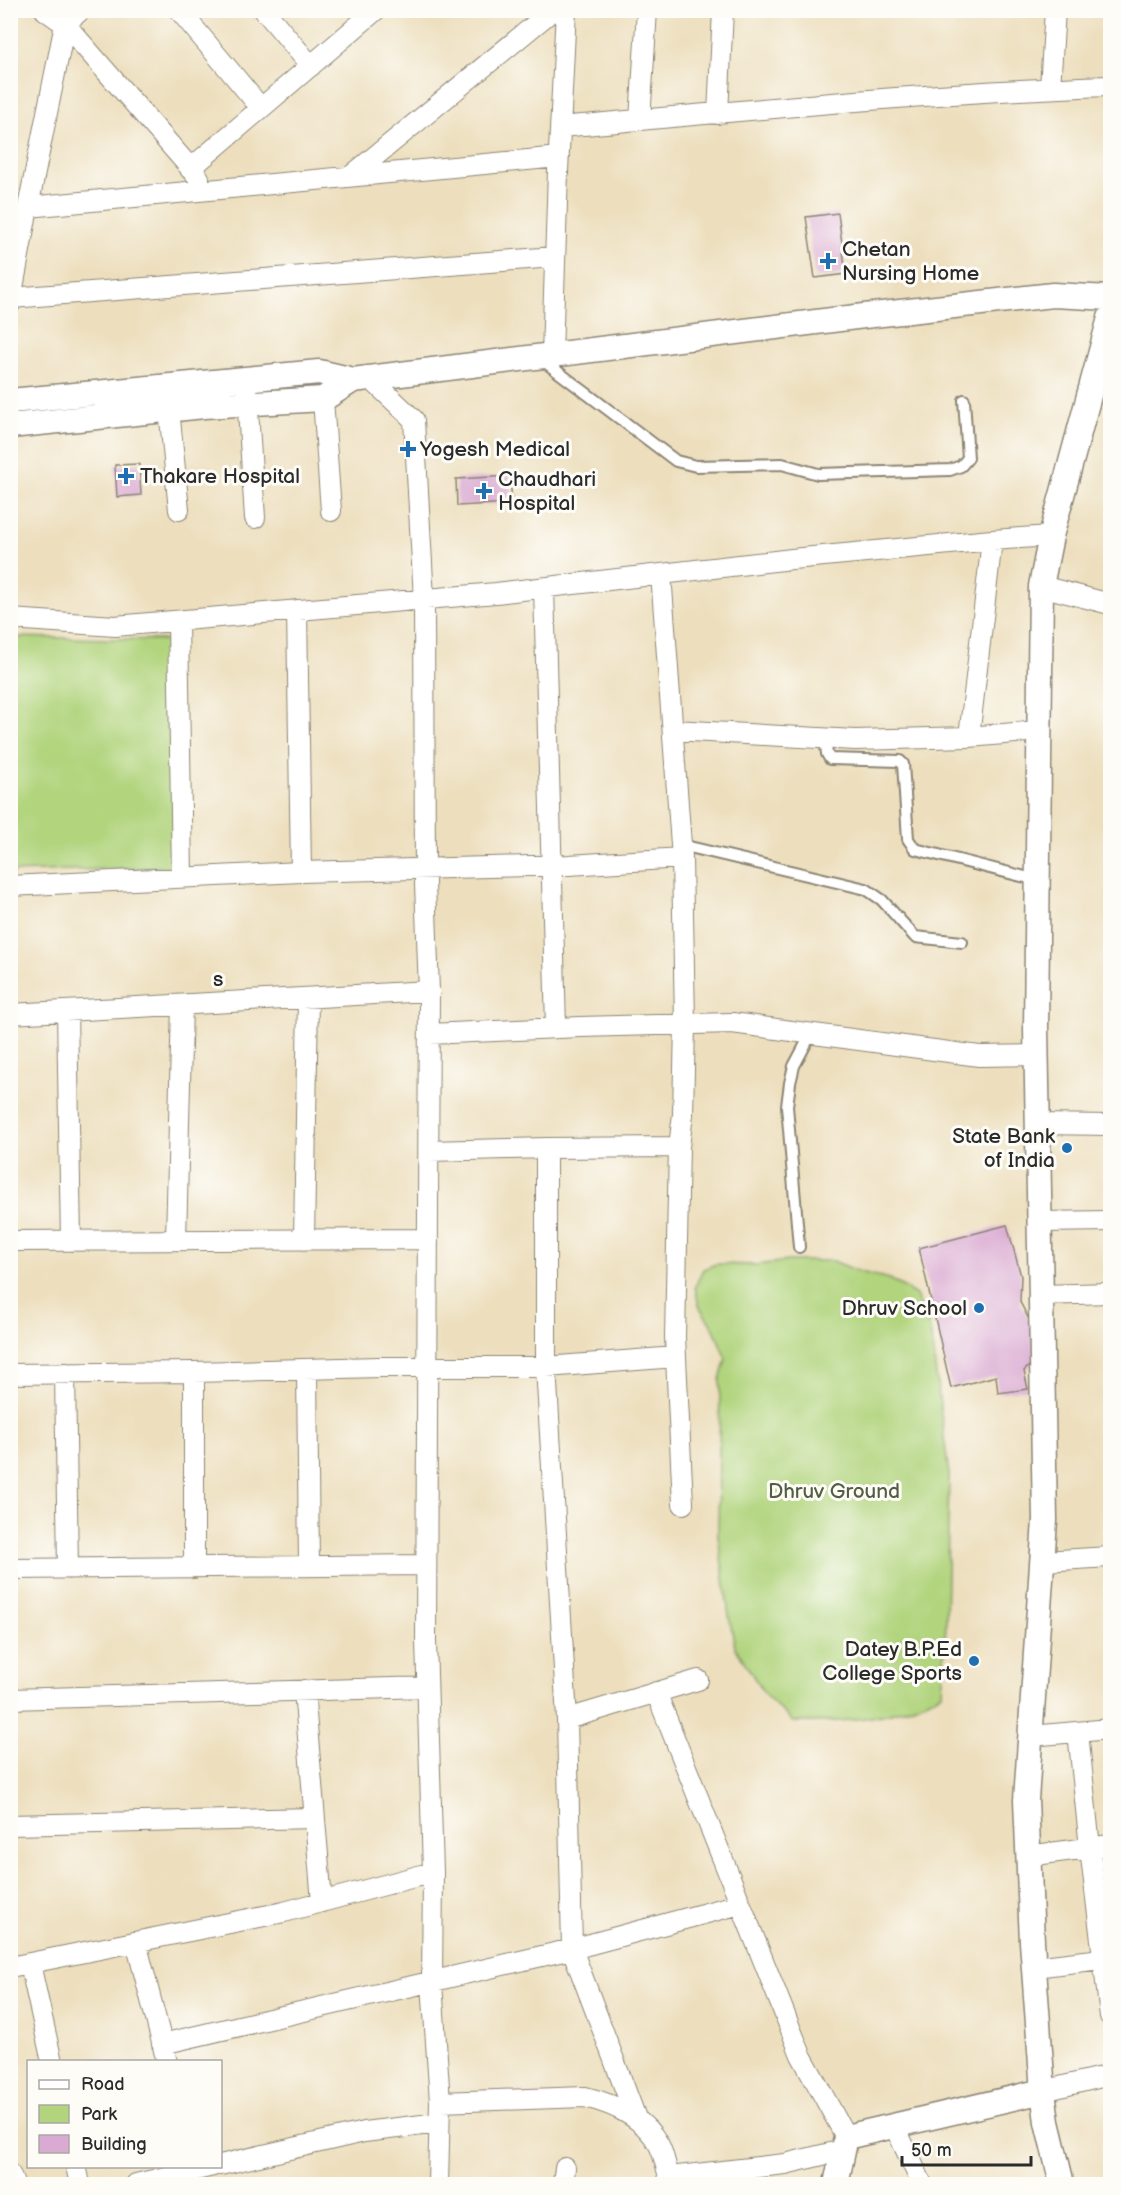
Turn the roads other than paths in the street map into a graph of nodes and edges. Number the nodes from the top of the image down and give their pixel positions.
1 (45, 10) edge
2 (81, 10) edge
3 (179, 10) edge
4 (264, 10) edge
5 (376, 10) edge
6 (552, 10) edge
7 (566, 10) edge
8 (647, 10) edge
9 (723, 10) edge
10 (1055, 10) edge
11 (65, 24) junction
12 (311, 66) junction
13 (1110, 86) edge
14 (1050, 88) junction
15 (261, 108) junction
16 (718, 114) junction
17 (640, 120) junction
18 (560, 127) junction
19 (559, 157) junction
20 (190, 169) junction
21 (351, 176) junction
22 (208, 189) junction
23 (28, 207) junction
24 (555, 257) junction
25 (1110, 298) edge
26 (11, 301) edge
27 (1110, 318) edge
28 (545, 356) junction
29 (246, 379) junction
30 (361, 379) junction
31 (323, 399) junction
32 (964, 400) dead end
33 (10, 401) edge
34 (247, 403) junction
35 (169, 409) junction
36 (10, 426) edge
37 (179, 510) dead end
38 (331, 510) dead end
39 (255, 518) dead end
40 (1051, 536) junction
41 (992, 540) junction
42 (661, 574) junction
43 (1041, 586) junction
44 (543, 588) junction
45 (424, 599) junction
46 (1110, 604) edge
47 (297, 610) junction
48 (10, 619) edge
49 (178, 621) junction
50 (673, 730) junction
51 (1038, 731) junction
52 (969, 737) junction
53 (825, 738) junction
54 (682, 852) junction
55 (550, 865) junction
56 (425, 869) junction
57 (301, 872) junction
58 (182, 877) junction
59 (1037, 880) junction
60 (10, 886) edge
61 (962, 942) dead end
62 (429, 991) junction
63 (308, 998) junction
64 (182, 1005) junction
65 (67, 1011) junction
66 (10, 1014) edge
67 (685, 1024) junction
68 (556, 1028) junction
69 (429, 1034) junction
70 (811, 1034) junction
71 (1036, 1056) junction
72 (1038, 1124) junction
73 (1110, 1125) edge
74 (679, 1147) junction
75 (546, 1148) junction
76 (429, 1151) junction
77 (1110, 1221) edge
78 (1040, 1222) junction
79 (428, 1239) junction
80 (71, 1240) junction
81 (176, 1240) junction
82 (304, 1240) junction
83 (10, 1241) edge
84 (799, 1247) dead end
85 (1110, 1293) edge
86 (1041, 1295) junction
87 (676, 1357) junction
88 (546, 1367) junction
89 (428, 1368) junction
90 (307, 1369) junction
91 (194, 1372) junction
92 (65, 1373) junction
93 (10, 1374) edge
94 (683, 1504) dead end
95 (1110, 1557) edge
96 (1043, 1561) junction
97 (426, 1565) junction
98 (309, 1566) junction
99 (194, 1568) junction
100 (10, 1569) edge
101 (68, 1569) junction
102 (698, 1680) dead end
103 (426, 1687) junction
104 (304, 1690) junction
105 (656, 1692) junction
106 (10, 1699) edge
107 (567, 1719) junction
108 (1110, 1729) edge
109 (1078, 1732) junction
110 (1031, 1736) junction
111 (314, 1818) junction
112 (10, 1825) edge
113 (1110, 1845) edge
114 (1090, 1848) junction
115 (1028, 1856) junction
116 (433, 1872) junction
117 (322, 1902) junction
118 (740, 1904) junction
119 (136, 1942) junction
120 (572, 1949) junction
121 (1107, 1958) edge
122 (20, 1966) edge
123 (1034, 1967) junction
124 (432, 1983) junction
125 (1110, 2016) edge
126 (165, 2053) edge
127 (52, 2060) edge
128 (1110, 2075) edge
129 (1043, 2091) junction
130 (440, 2102) junction
131 (636, 2118) junction
132 (439, 2123) junction
133 (894, 2125) junction
134 (844, 2143) junction
135 (222, 2165) edge
136 (76, 2168) edge
137 (200, 2168) edge
138 (10, 2174) edge
139 (747, 2177) edge
140 (669, 2181) edge
141 (14, 2184) edge
142 (80, 2184) edge
143 (136, 2184) edge
144 (438, 2184) edge
145 (836, 2184) edge
146 (922, 2184) edge
147 (1062, 2184) edge

1 - 11 street
2 - 11 street
3 - 15 street
4 - 12 street
5 - 12 street
6 - 21 street
7 - 18 street
8 - 17 street
9 - 16 street
10 - 14 street
11 - 20 street
11 - 23 street
12 - 15 street
13 - 14 street
14 - 16 street
15 - 20 street
16 - 17 street
17 - 18 street
18 - 19 street
19 - 21 street
19 - 24 street
20 - 22 street
21 - 22 street
22 - 23 street
23 - 26 street
24 - 26 street
24 - 28 street
25 - 28 street
27 - 40 street
28 - 30 street
28 - 32 lane
29 - 30 street
29 - 33 street
29 - 34 street
30 - 31 street
30 - 45 street
31 - 34 street
31 - 38 street
34 - 35 street
34 - 39 street
35 - 36 street
35 - 37 street
40 - 41 street
40 - 43 street
41 - 42 street
41 - 52 street
42 - 44 street
42 - 50 street
43 - 46 street
43 - 51 street
44 - 45 street
44 - 55 street
45 - 47 street
45 - 56 street
47 - 49 street
47 - 57 street
48 - 49 street
49 - 58 street
50 - 53 street
50 - 54 street
51 - 52 street
51 - 59 street
52 - 53 street
53 - 59 lane
54 - 55 street
54 - 61 lane
54 - 67 street
55 - 56 street
55 - 68 street
56 - 57 street
56 - 62 street
57 - 58 street
58 - 60 street
59 - 71 street
62 - 63 street, s
62 - 69 street
63 - 64 street, s
63 - 82 street
64 - 65 street, s
64 - 81 street
65 - 66 street, s
65 - 80 street
67 - 68 street
67 - 70 street
67 - 74 street
68 - 69 street
69 - 76 street
70 - 71 street
70 - 84 lane
71 - 72 street
72 - 73 street
72 - 78 street
74 - 75 street
74 - 87 street
75 - 76 street
75 - 88 street
76 - 79 street
77 - 78 street
78 - 86 street
79 - 82 street
79 - 89 street
80 - 81 street
80 - 83 street
81 - 82 street
85 - 86 street
86 - 96 street
87 - 88 street
87 - 94 street
88 - 89 street
88 - 107 street
89 - 90 street
89 - 97 street
90 - 91 street
90 - 98 street
91 - 92 street
91 - 99 street
92 - 93 street
92 - 101 street
95 - 96 street
96 - 110 street
97 - 98 street
97 - 103 street
98 - 99 street
99 - 101 street
100 - 101 street
102 - 105 street
103 - 104 street
103 - 116 street
104 - 106 street
104 - 111 street
105 - 107 street
105 - 118 street
107 - 120 street
108 - 109 street
109 - 110 street
109 - 114 street
110 - 115 street
111 - 112 street
111 - 117 street
113 - 114 street
114 - 115 street
114 - 121 street
115 - 123 street
116 - 117 street
116 - 124 street
117 - 119 street
118 - 120 street
118 - 134 street
119 - 122 street
119 - 126 street
120 - 124 street
120 - 131 street
121 - 123 street
121 - 125 street
122 - 127 street
123 - 129 street
124 - 126 street
124 - 130 street
128 - 129 street
129 - 133 street
129 - 147 street
130 - 131 street
130 - 132 street
131 - 140 street
132 - 135 street
132 - 144 street
133 - 134 street
133 - 146 street
134 - 139 street
134 - 145 street
136 - 142 street
137 - 143 street
138 - 141 street
139 - 140 street

